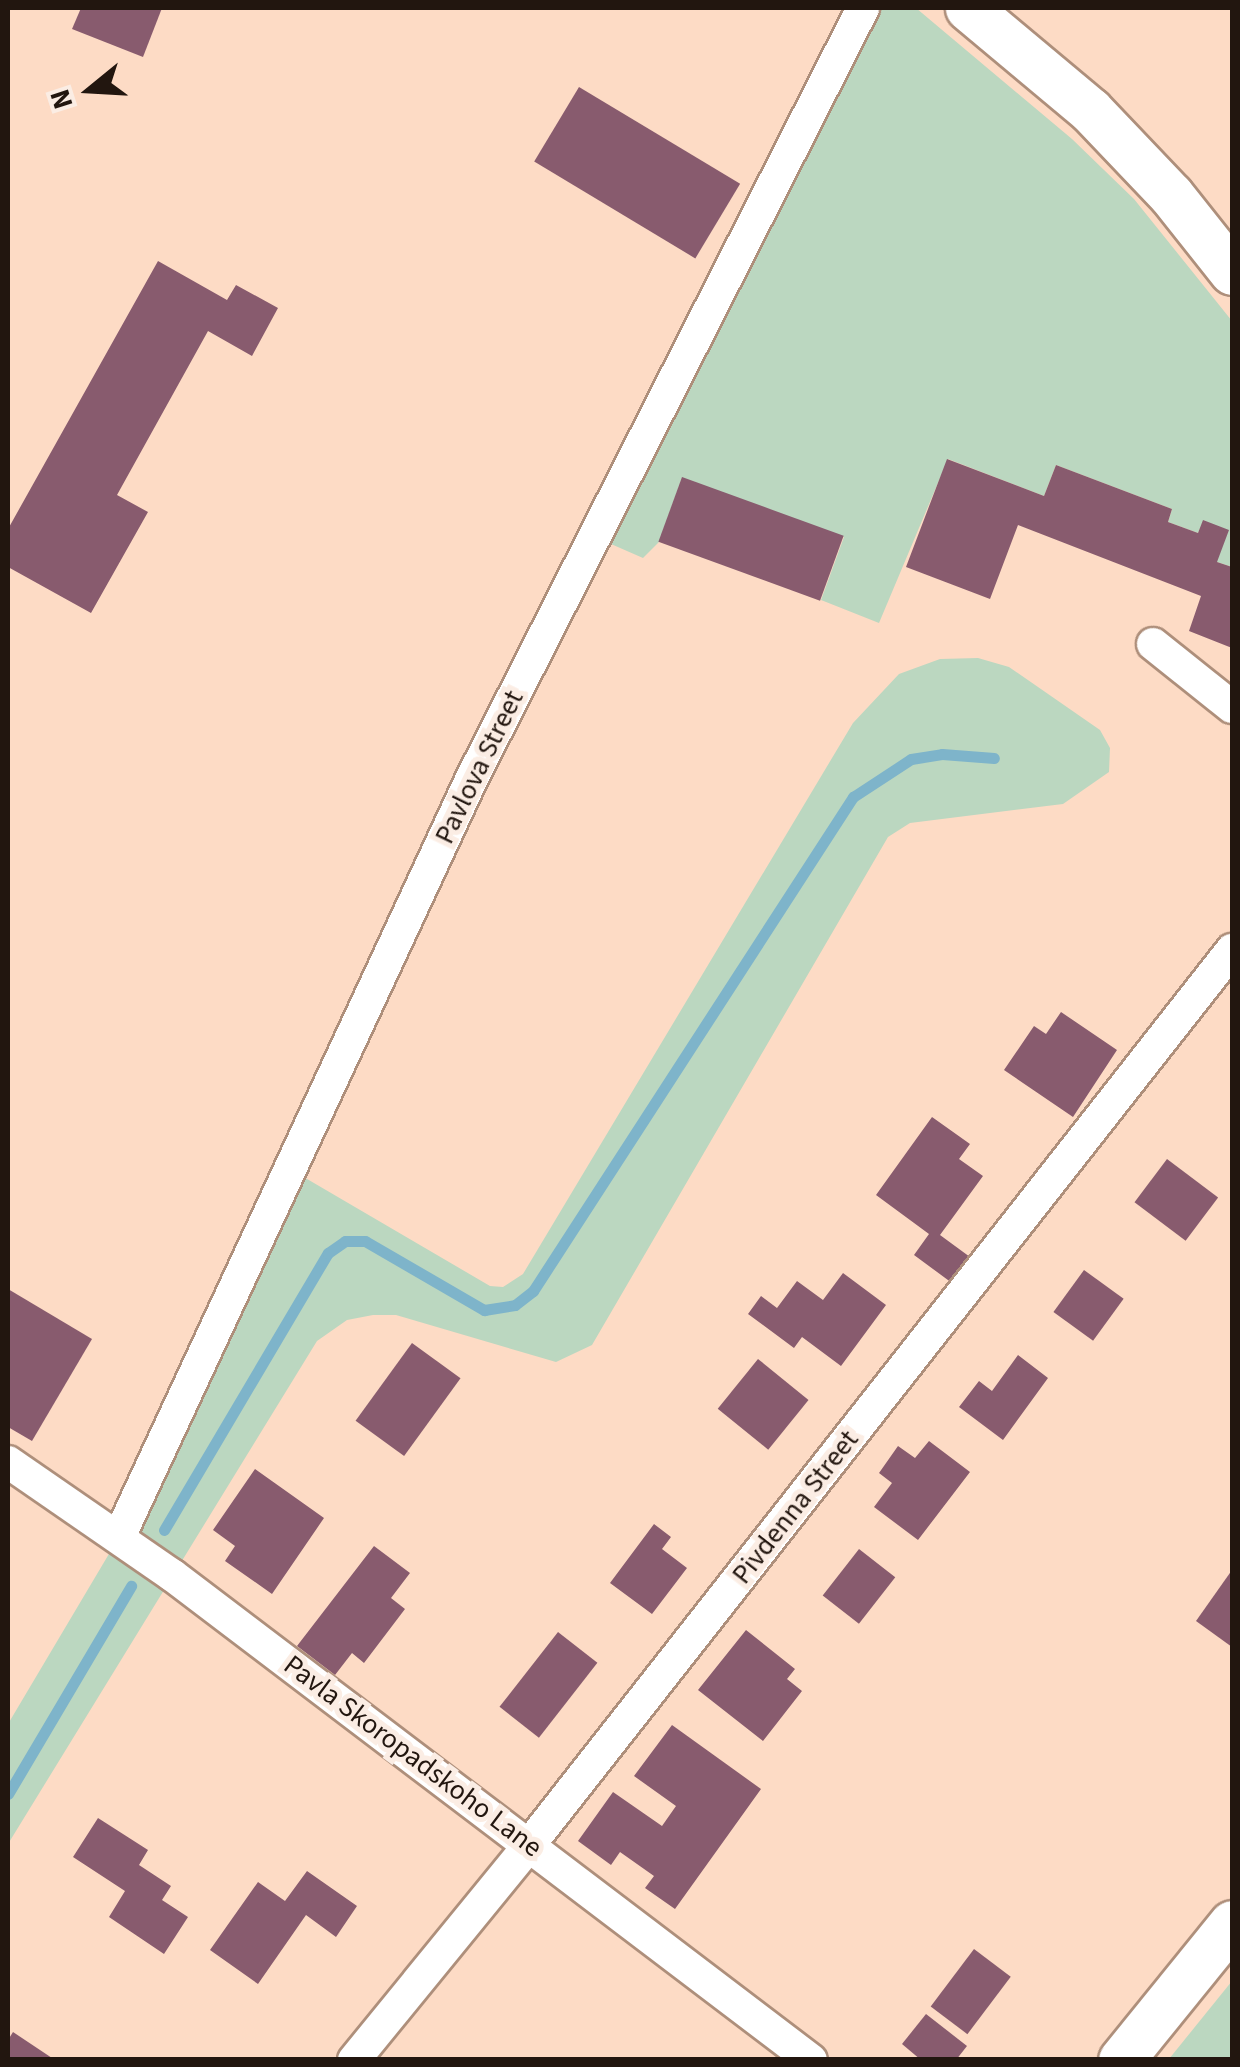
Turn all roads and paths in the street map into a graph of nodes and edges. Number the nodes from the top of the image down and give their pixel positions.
1 (863, 8) edge
2 (968, 8) edge
3 (1232, 272) edge
4 (1154, 644) dead end
5 (1232, 707) edge
6 (1232, 950) edge
7 (8, 1462) edge
8 (119, 1538) junction
9 (530, 1844) junction
10 (1232, 1923) edge
11 (354, 2060) edge
12 (811, 2060) edge
13 (1121, 2060) edge

1 - 8 street, Pavlova Street
2 - 3 street
4 - 5 street
6 - 9 street, Pivdenna Street
7 - 8 street, Pavla Skoropadskoho Lane
8 - 9 street, Pavla Skoropadskoho Lane
9 - 11 street, Pivdenna Street
9 - 12 street, Pavla Skoropadskoho Lane
10 - 13 street

